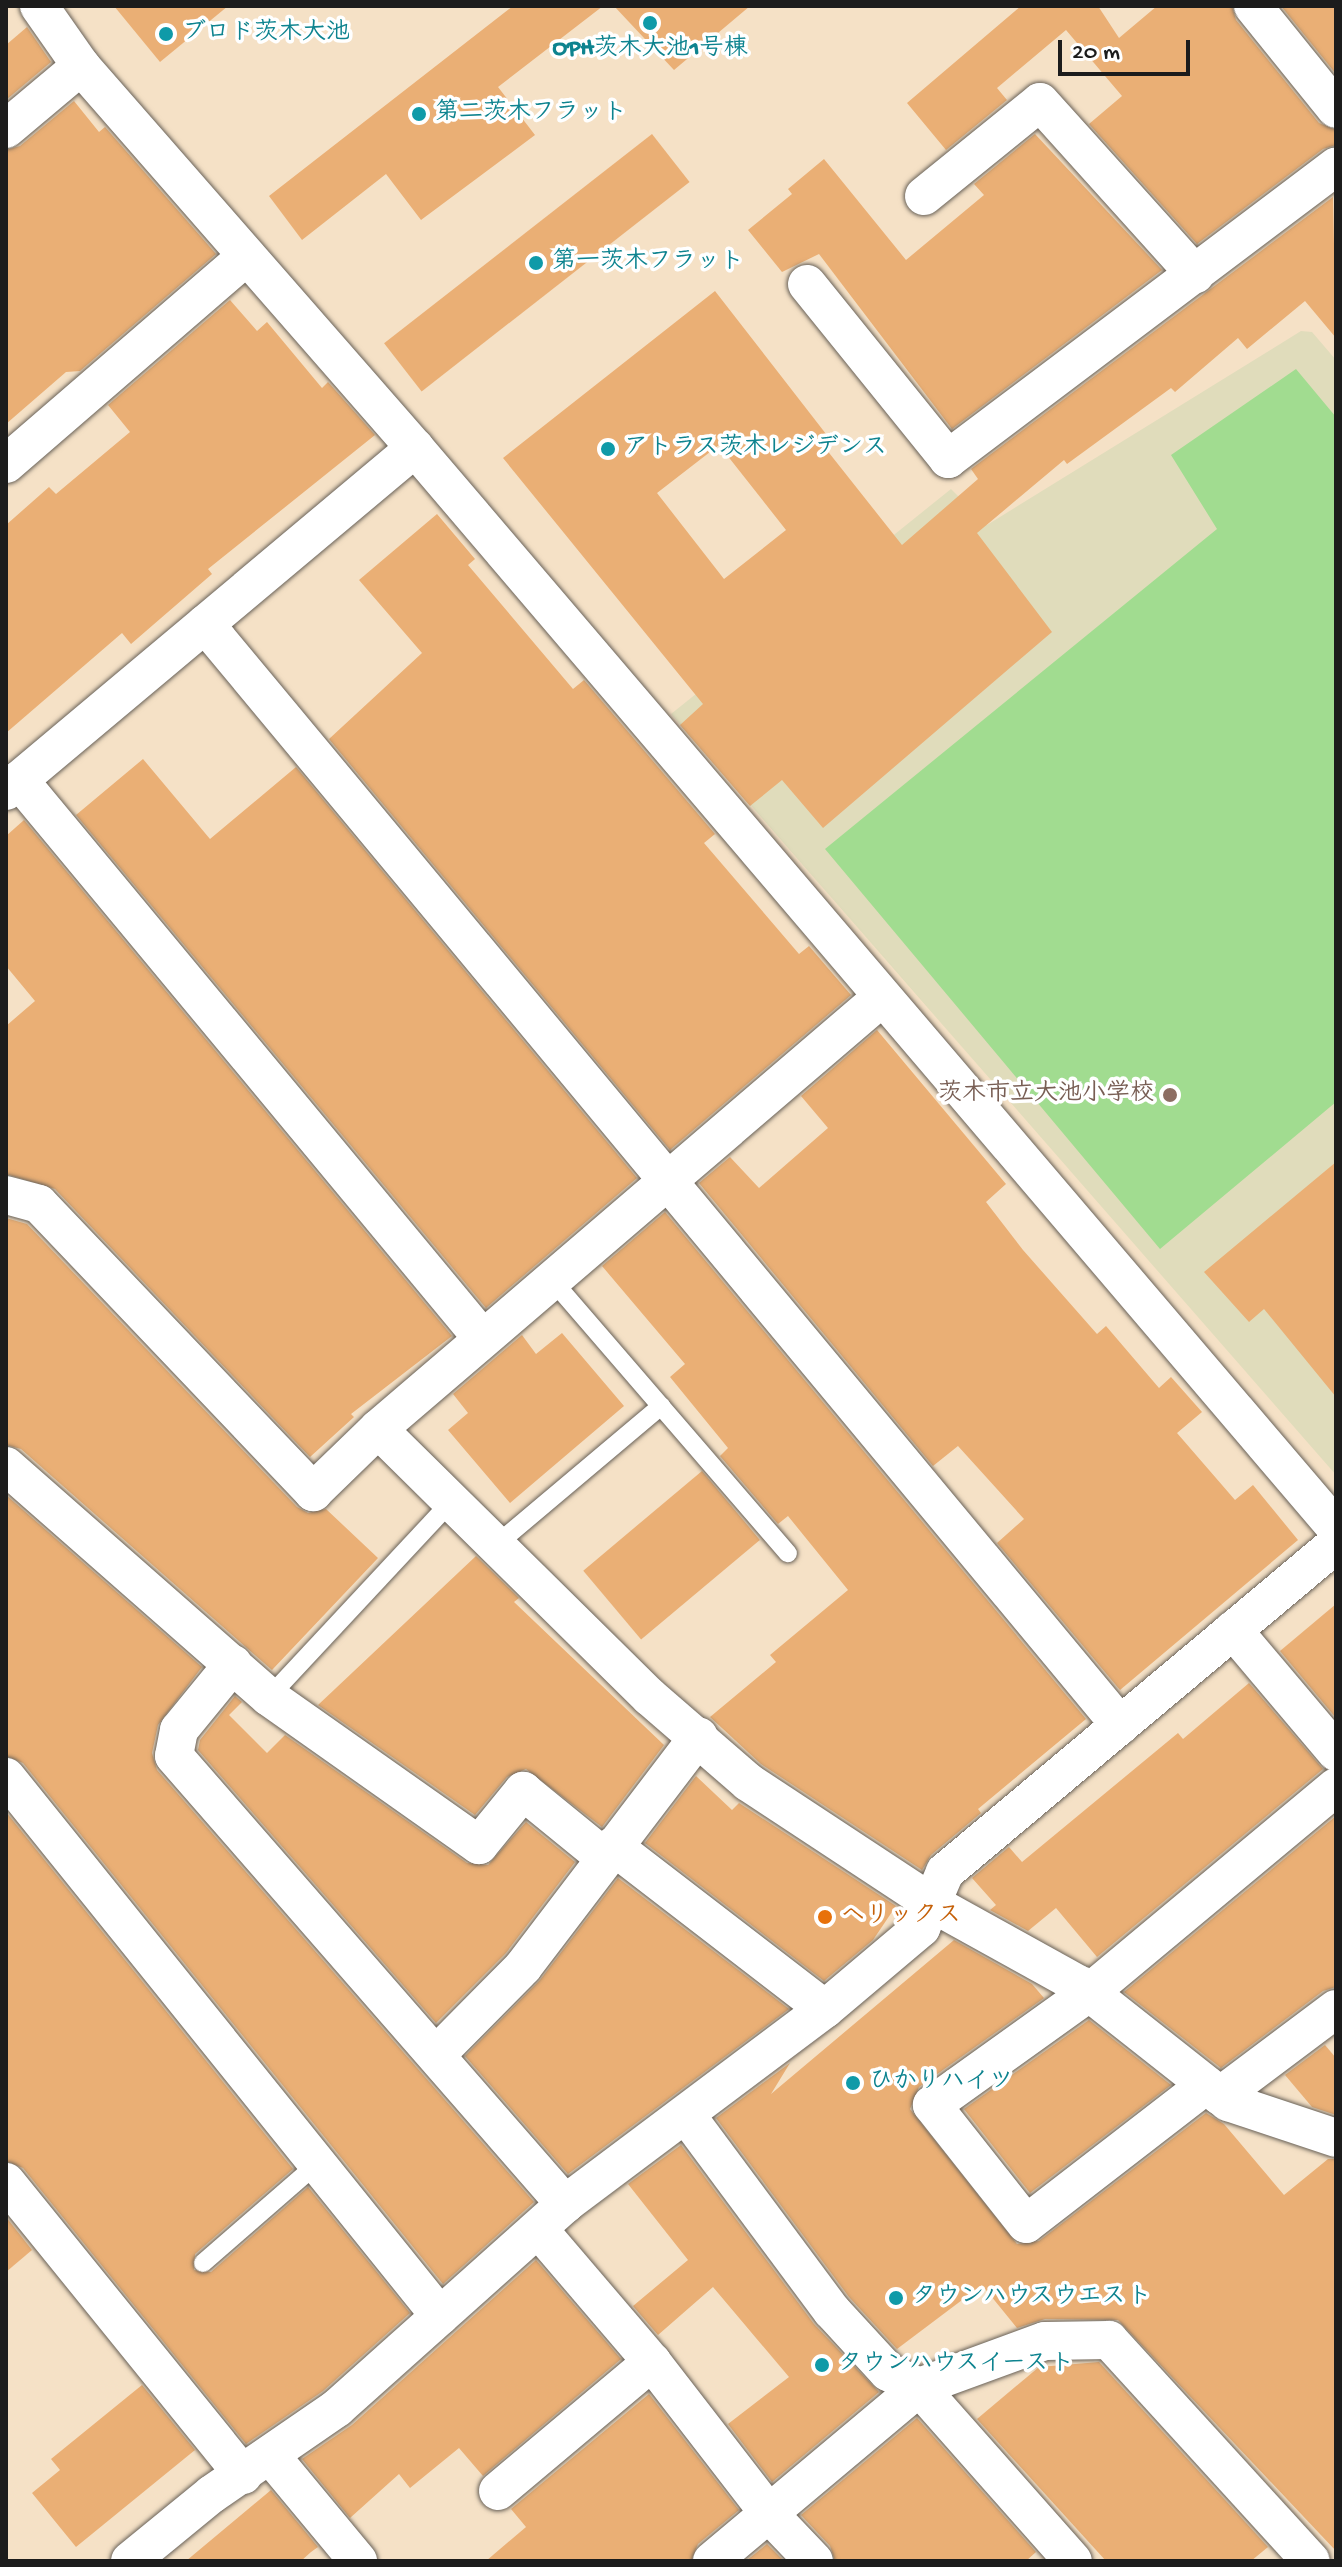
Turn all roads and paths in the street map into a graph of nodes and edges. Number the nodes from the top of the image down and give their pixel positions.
1 (39, 6) edge
2 (1253, 6) edge
3 (81, 66) junction
4 (1336, 109) edge
5 (6, 129) edge
6 (1336, 167) edge
7 (924, 196) dead end
8 (247, 256) junction
9 (1195, 274) junction
10 (807, 284) dead end
11 (415, 448) junction
12 (6, 464) edge
13 (205, 624) junction
14 (12, 785) edge
15 (880, 999) junction
16 (667, 1181) junction
17 (6, 1195) edge
18 (552, 1280) junction
19 (483, 1339) junction
20 (661, 1406) junction
21 (378, 1429) junction
22 (6, 1466) edge
23 (452, 1501) junction
24 (1336, 1528) edge
25 (1336, 1544) edge
26 (496, 1545) junction
27 (788, 1553) dead end
28 (1233, 1630) junction
29 (233, 1664) junction
30 (269, 1697) junction
31 (1120, 1725) junction
32 (699, 1736) junction
33 (1336, 1752) edge
34 (6, 1777) edge
35 (1336, 1787) edge
36 (609, 1852) junction
37 (930, 1902) junction
38 (1090, 1992) junction
39 (825, 2009) junction
40 (1336, 2009) edge
41 (438, 2053) junction
42 (1213, 2091) junction
43 (687, 2116) junction
44 (1336, 2138) edge
45 (317, 2164) junction
46 (6, 2182) edge
47 (553, 2218) junction
48 (203, 2263) dead end
49 (440, 2316) junction
50 (652, 2362) junction
51 (919, 2387) junction
52 (256, 2465) junction
53 (498, 2491) dead end
54 (771, 2516) junction
55 (1311, 2557) edge
56 (130, 2561) edge
57 (358, 2561) edge
58 (712, 2561) edge
59 (814, 2561) edge
60 (1073, 2561) edge

1 - 3 street
2 - 4 street
3 - 5 street
3 - 8 street
6 - 9 street
7 - 9 street
8 - 11 street
8 - 12 street
9 - 10 street
11 - 13 street
11 - 15 street
13 - 14 street
13 - 16 street
14 - 19 street
15 - 16 street
15 - 24 street
16 - 18 street
16 - 31 street
17 - 21 street
18 - 19 street
18 - 20 lane
19 - 21 street
20 - 26 lane
20 - 27 lane
21 - 23 street
22 - 29 street
23 - 26 street
23 - 30 lane
25 - 28 street
26 - 32 street
28 - 31 street
28 - 33 street
29 - 30 street
29 - 41 street
30 - 36 street
31 - 37 street
32 - 36 street
32 - 37 street
34 - 45 street
35 - 38 street
36 - 39 street
36 - 41 street
37 - 38 street
37 - 39 street
38 - 42 street
38 - 42 street
39 - 43 street
40 - 42 street
41 - 47 street
42 - 44 street
43 - 47 street
43 - 51 street
45 - 48 lane
45 - 49 street
46 - 52 street
47 - 49 street
47 - 50 street
49 - 52 street
50 - 53 street
50 - 54 street
51 - 54 street
51 - 55 street
51 - 60 street
52 - 56 street
52 - 57 street
54 - 58 street
54 - 59 street

